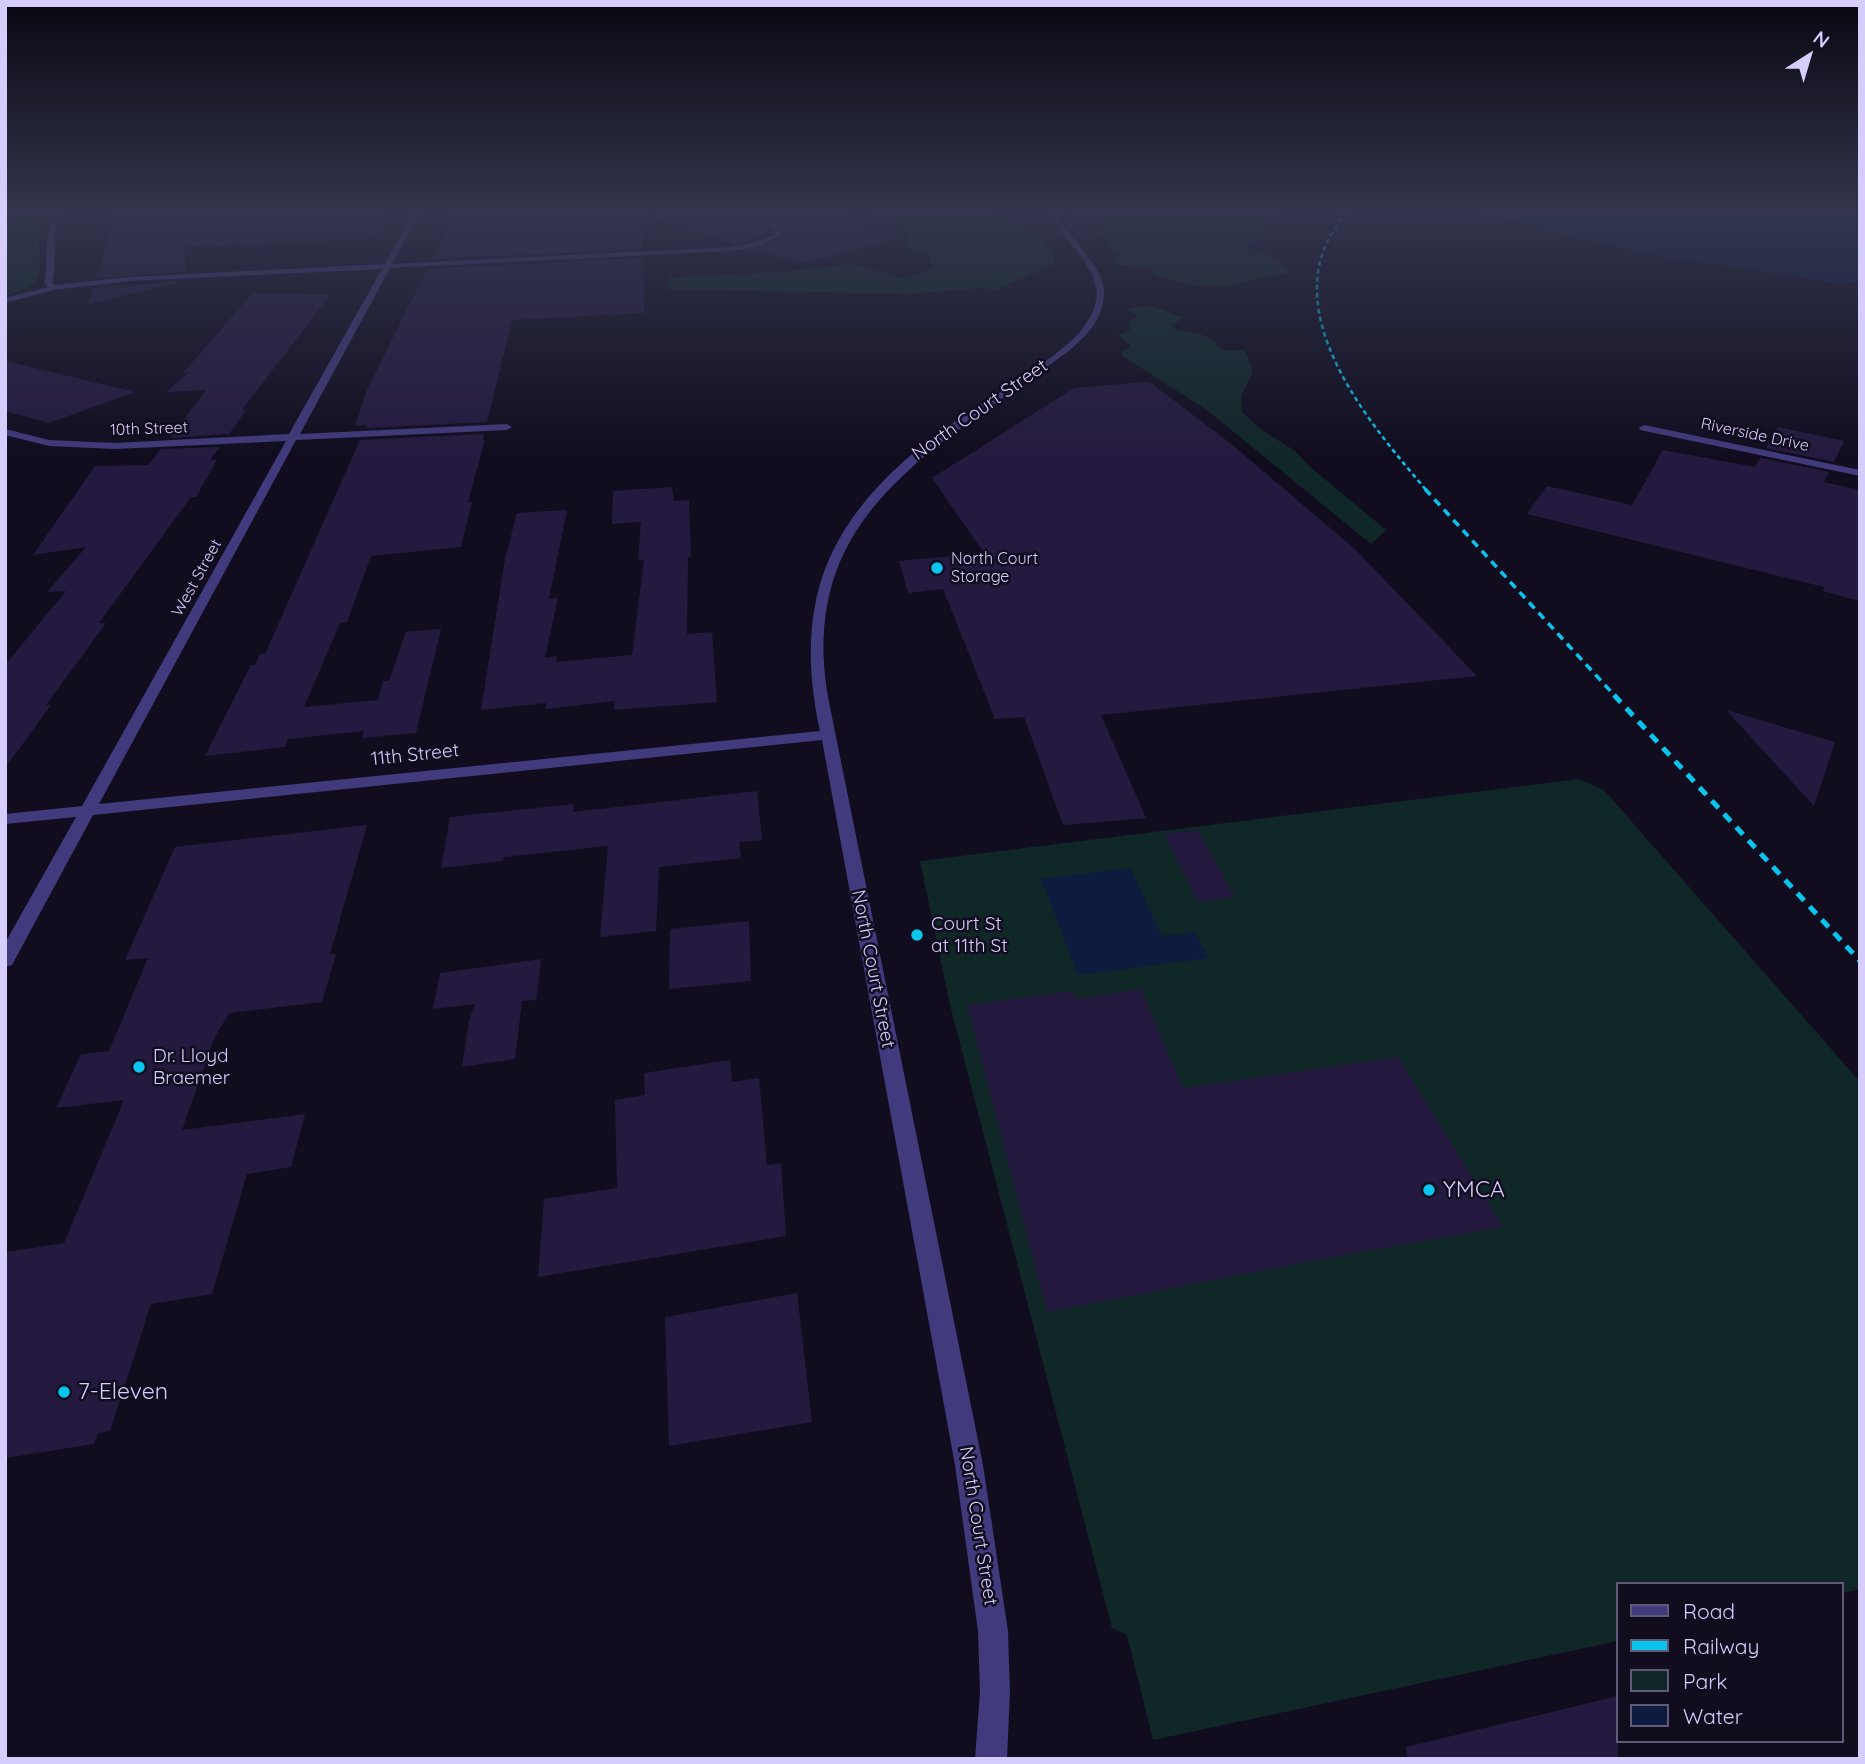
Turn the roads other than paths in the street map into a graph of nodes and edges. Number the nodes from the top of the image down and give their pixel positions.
1 (30, 294) edge
2 (373, 294) edge
3 (1101, 294) edge
4 (5, 301) edge
5 (507, 427) dead end
6 (1644, 428) dead end
7 (5, 432) edge
8 (294, 438) junction
9 (1860, 473) edge
10 (829, 735) junction
11 (87, 811) junction
12 (5, 819) edge
13 (5, 960) edge
14 (991, 1759) edge

1 - 4 street
2 - 8 street, West Street
3 - 10 street, North Court Street
5 - 8 street, 10th Street
6 - 9 street, Riverside Drive
7 - 8 street, 10th Street
8 - 11 street, West Street
10 - 11 street, 11th Street
10 - 14 street, North Court Street
11 - 12 street, 11th Street
11 - 13 street, West Street

